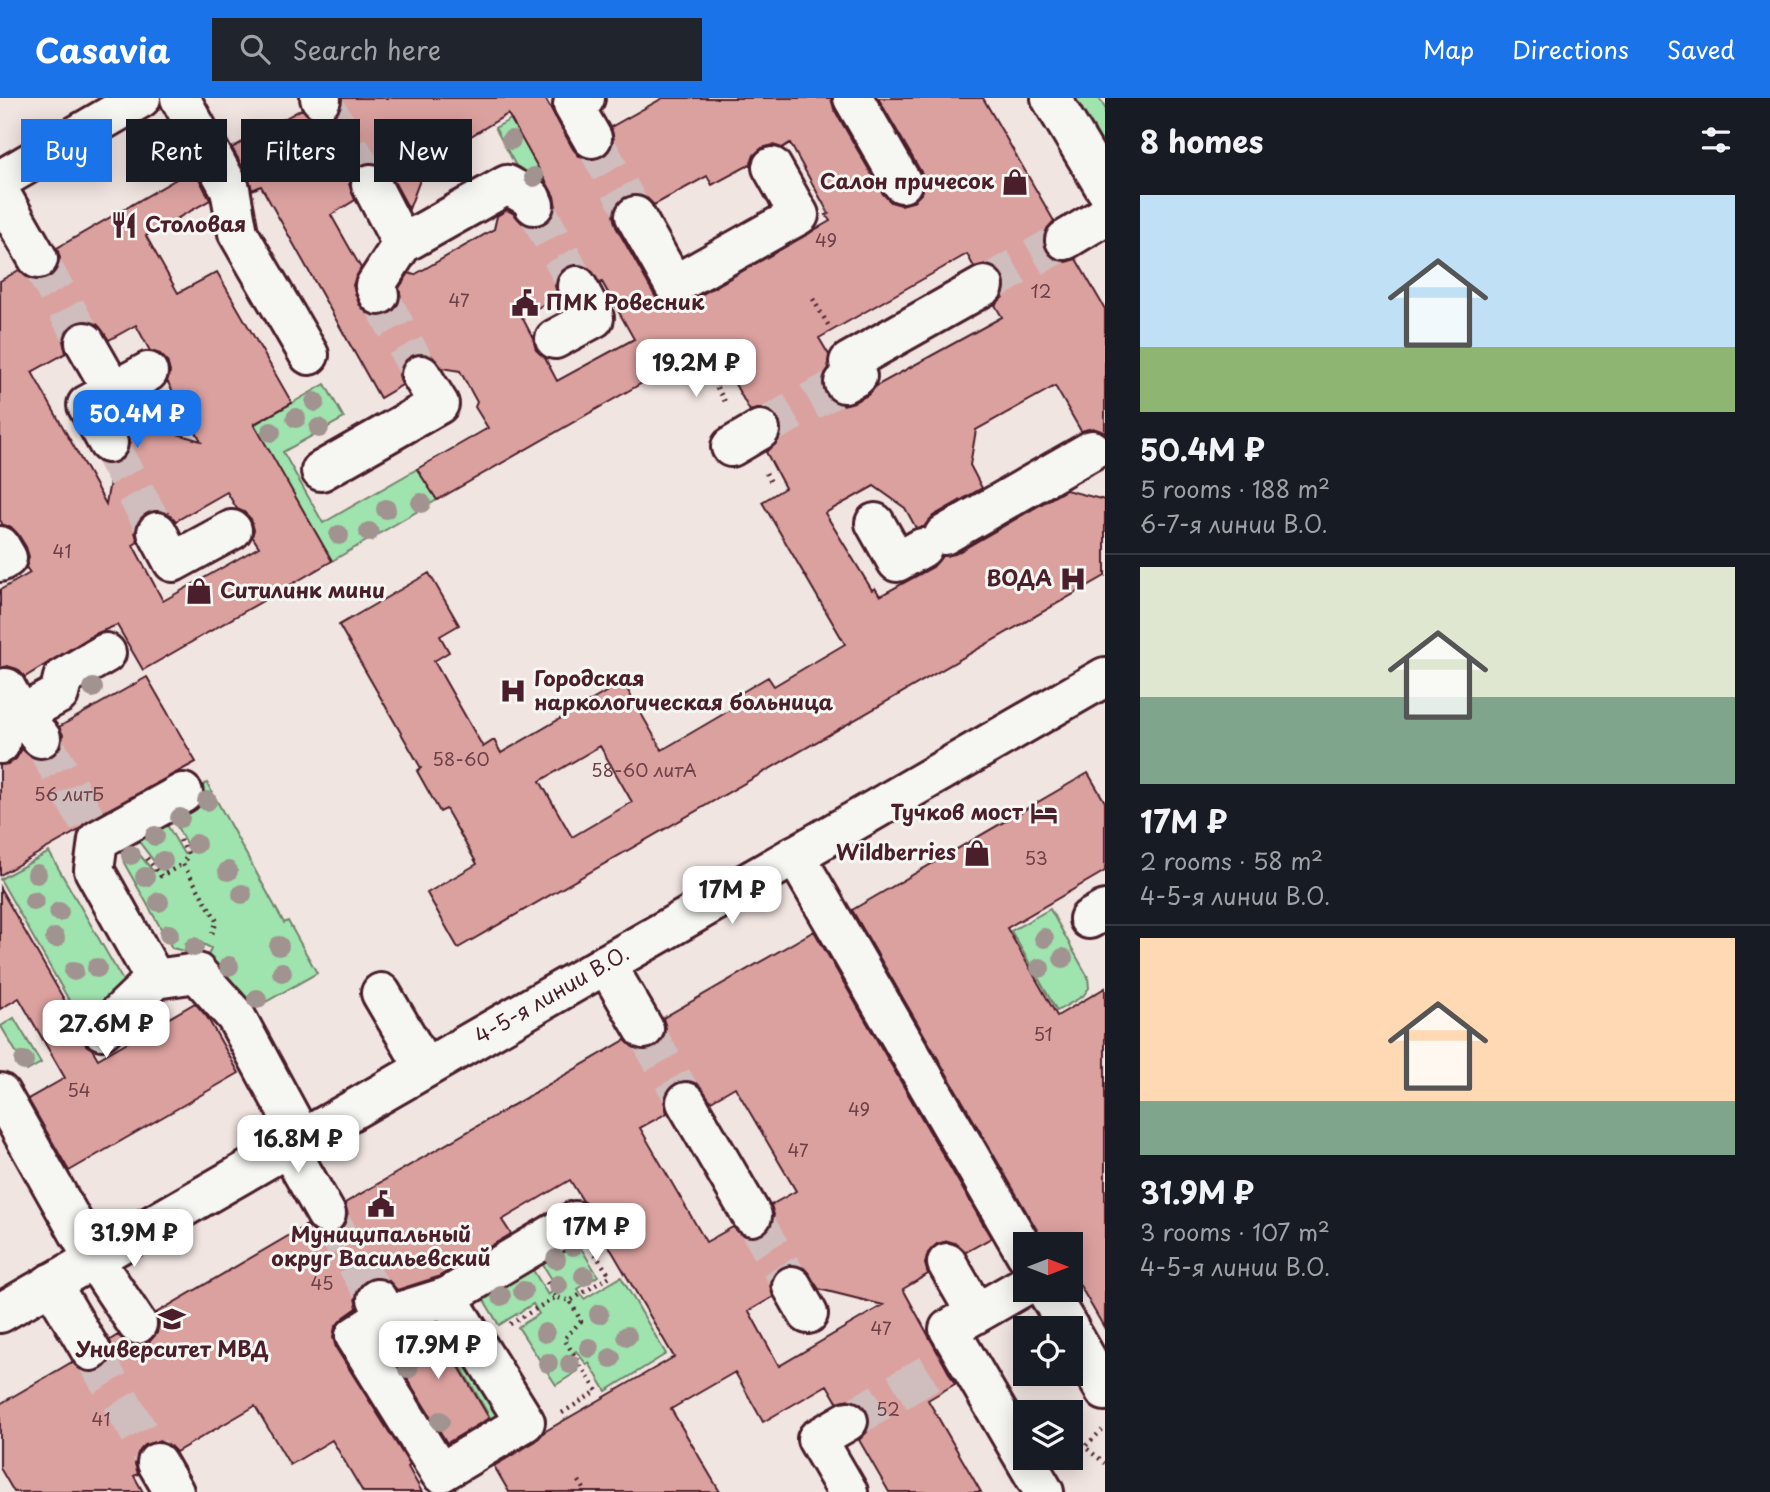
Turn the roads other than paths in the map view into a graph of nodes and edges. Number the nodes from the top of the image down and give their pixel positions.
1 (141, 98) edge
2 (180, 98) edge
3 (586, 98) edge
4 (853, 98) edge
5 (1052, 98) edge
6 (592, 138) tunnel mouth
7 (772, 167) dead end
8 (0, 180) edge
9 (902, 183) dead end
10 (371, 184) tunnel mouth
11 (1105, 188) edge
12 (0, 193) edge
13 (534, 205) tunnel mouth
14 (635, 216) tunnel mouth
15 (1105, 216) edge
16 (1065, 240) tunnel mouth
17 (402, 244) junction
18 (38, 259) tunnel mouth
19 (577, 286) tunnel mouth
20 (984, 286) tunnel mouth
21 (379, 295) tunnel mouth
22 (555, 339) dead end
23 (85, 342) tunnel mouth
24 (309, 355) dead end
25 (148, 372) dead end
26 (421, 375) tunnel mouth
27 (844, 383) tunnel mouth
28 (113, 391) junction
29 (108, 443) tunnel mouth
30 (1092, 450) dead end
31 (321, 471) dead end
32 (875, 523) dead end
33 (232, 530) dead end
34 (157, 531) tunnel mouth
35 (0, 546) edge
36 (0, 562) edge
37 (106, 653) dead end
38 (1105, 677) edge
39 (17, 721) edge
40 (172, 800) road end
41 (795, 855) junction
42 (606, 964) junction
43 (155, 979) junction
44 (381, 993) dead end
45 (644, 1029) tunnel mouth
46 (102, 1030) dead end
47 (425, 1068) junction
48 (0, 1093) edge
49 (686, 1102) tunnel mouth
50 (295, 1143) junction
51 (327, 1214) tunnel mouth
52 (752, 1216) tunnel mouth
53 (575, 1221) road end
54 (1013, 1232) edge
55 (93, 1258) junction
56 (947, 1263) dead end
57 (51, 1283) junction
58 (1013, 1292) edge
59 (447, 1297) junction
60 (3, 1305) edge
61 (976, 1313) junction
62 (138, 1324) dead end
63 (91, 1351) tunnel mouth
64 (1083, 1353) edge
65 (1105, 1391) edge
66 (848, 1421) tunnel mouth
67 (1043, 1490) edge
68 (848, 1492) edge

1 - 8 street
2 - 24 street
3 - 6 street
4 - 9 street
5 - 11 street
7 - 14 street
10 - 17 street
12 - 18 street
13 - 17 street
15 - 16 street
17 - 21 street
19 - 22 street
20 - 27 street
23 - 28 street
25 - 28 street
26 - 31 street
28 - 29 street
30 - 32 street
33 - 34 street
35 - 36 street
37 - 39 street
38 - 41 street, 4-5-я линии В.О.
40 - 43 street
41 - 42 street, 4-5-я линии В.О.
41 - 54 street
42 - 45 street
42 - 47 street, 4-5-я линии В.О.
43 - 46 street
43 - 50 street
44 - 47 street
47 - 50 street, 4-5-я линии В.О.
48 - 55 street
49 - 52 street
50 - 51 street
50 - 55 street, 4-5-я линии В.О.
53 - 59 street
55 - 57 street, 4-5-я линии В.О.
55 - 62 street
56 - 61 street
57 - 60 street, 4-5-я линии В.О.
57 - 63 street
58 - 61 street
59 - 59 street
61 - 67 street
64 - 65 street
66 - 68 street

